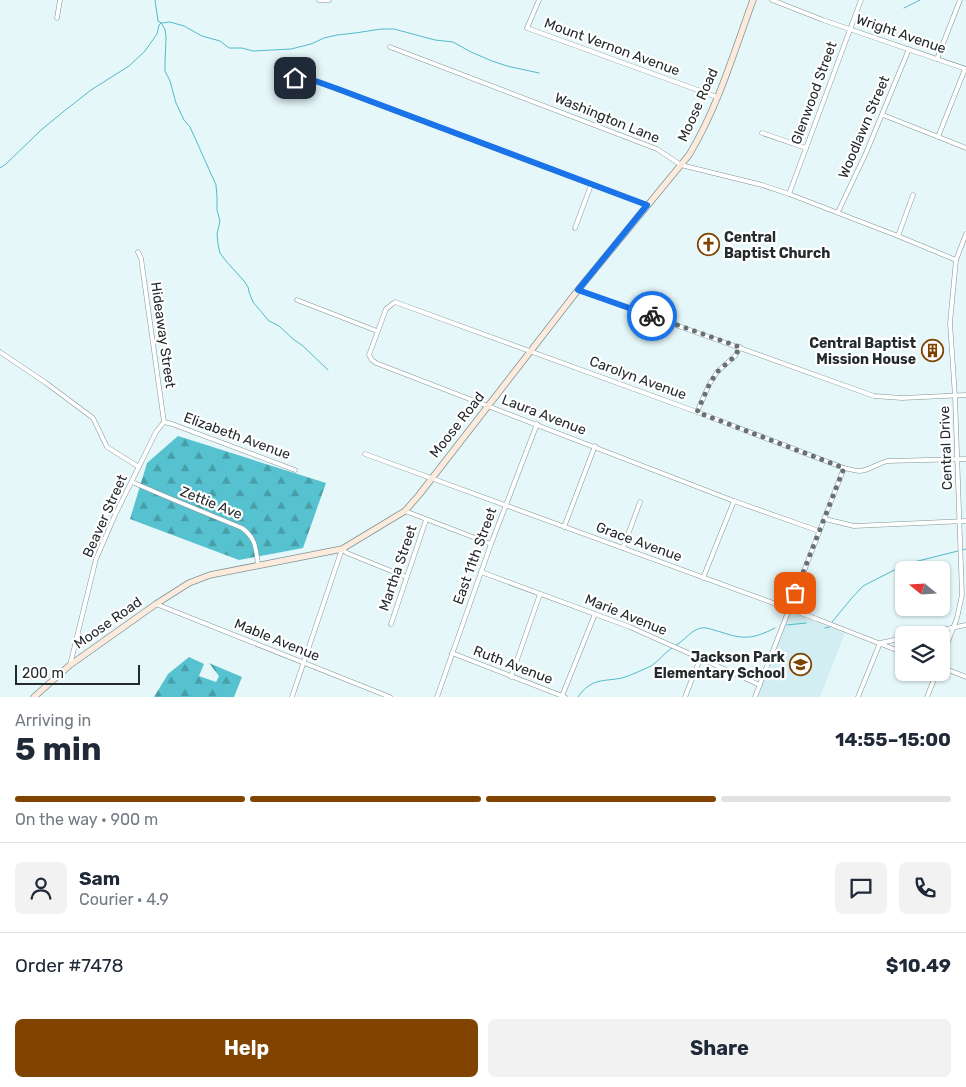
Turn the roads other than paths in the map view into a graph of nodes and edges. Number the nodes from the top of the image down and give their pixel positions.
1 (60, 0) edge
2 (319, 0) edge
3 (329, 0) edge
4 (539, 0) edge
5 (753, 0) edge
6 (772, 0) edge
7 (791, 0) edge
8 (860, 0) edge
9 (960, 0) edge
10 (789, 6) junction
11 (57, 18) dead end
12 (850, 29) junction
13 (390, 47) dead end
14 (909, 49) junction
15 (937, 59) junction
16 (965, 69) edge
17 (295, 78) dead end
18 (717, 98) junction
19 (882, 115) junction
20 (762, 133) dead end
21 (938, 137) junction
22 (806, 148) junction
23 (966, 148) edge
24 (681, 165) junction
25 (591, 185) junction
26 (789, 194) junction
27 (913, 195) dead end
28 (647, 205) junction
29 (838, 212) junction
30 (575, 228) dead end
31 (966, 234) edge
32 (898, 236) junction
33 (138, 252) dead end
34 (956, 260) junction
35 (578, 290) junction
36 (297, 300) dead end
37 (377, 331) junction
38 (740, 347) junction
39 (530, 351) junction
40 (0, 352) edge
41 (966, 395) edge
42 (955, 396) junction
43 (488, 405) junction
44 (697, 412) junction
45 (164, 422) junction
46 (537, 424) junction
47 (595, 446) junction
48 (365, 454) dead end
49 (966, 459) edge
50 (957, 460) junction
51 (139, 467) junction
52 (844, 468) junction
53 (295, 470) dead end
54 (432, 478) junction
55 (132, 482) junction
56 (734, 500) junction
57 (640, 502) dead end
58 (506, 505) junction
59 (405, 511) junction
60 (825, 518) junction
61 (426, 520) junction
62 (966, 521) edge
63 (960, 522) junction
64 (564, 527) junction
65 (819, 531) junction
66 (491, 544) junction
67 (623, 548) junction
68 (342, 549) junction
69 (258, 565) junction
70 (481, 572) junction
71 (406, 577) junction
72 (704, 578) junction
73 (540, 594) junction
74 (156, 604) junction
75 (789, 609) junction
76 (595, 614) junction
77 (391, 624) dead end
78 (966, 625) edge
79 (954, 628) junction
80 (950, 629) edge
81 (950, 638) edge
82 (895, 640) edge
83 (880, 643) junction
84 (895, 649) edge
85 (452, 653) junction
86 (700, 659) junction
87 (304, 663) junction
88 (70, 665) junction
89 (950, 671) edge
90 (511, 676) junction
91 (966, 677) edge
92 (933, 681) edge
93 (760, 685) junction
94 (564, 696) edge
95 (34, 697) edge
96 (292, 697) edge
97 (390, 697) edge
98 (437, 697) edge
99 (685, 697) edge
100 (755, 697) edge
101 (858, 697) edge
102 (927, 697) edge

1 - 11 street
2 - 3 street
4 - 18 street, Mount Vernon Avenue
5 - 18 street, Moose Road
6 - 10 street, Wright Avenue
7 - 10 street
8 - 12 street, Glenwood Street
9 - 15 street
10 - 12 street, Wright Avenue
12 - 14 street, Wright Avenue
12 - 22 street, Glenwood Street
13 - 24 street, Washington Lane
14 - 15 street, Wright Avenue
14 - 19 street, Woodlawn Street
15 - 16 street, Wright Avenue
16 - 21 street
17 - 25 street
18 - 24 street, Moose Road
19 - 21 street
19 - 29 street, Woodlawn Street
20 - 22 street
21 - 23 street
22 - 26 street, Glenwood Street
24 - 26 street, Washington Lane
24 - 28 street, Moose Road
25 - 28 street
25 - 30 street
26 - 29 street, Washington Lane
27 - 32 street
28 - 35 street, Moose Road
29 - 32 street, Washington Lane
31 - 34 street, Central Drive
32 - 34 street, Washington Lane
33 - 45 street, Hideaway Street
34 - 42 street, Central Drive
35 - 38 street
35 - 39 street, Moose Road
36 - 37 street
37 - 39 street, Carolyn Avenue
37 - 43 street, Laura Avenue
38 - 42 street
38 - 44 street
39 - 43 street, Moose Road
39 - 44 street, Carolyn Avenue
40 - 51 street, Beaver Street
41 - 42 street
42 - 50 street, Central Drive
43 - 46 street, Laura Avenue
43 - 54 street, Moose Road
44 - 52 street, Carolyn Avenue
45 - 51 street, Elizabeth Avenue
45 - 53 street, Elizabeth Avenue
46 - 47 street, Laura Avenue
46 - 58 street, East 11th Street
47 - 56 street, Laura Avenue
47 - 64 street
48 - 54 street, Grace Avenue
49 - 50 street, Carolyn Avenue
50 - 52 street, Carolyn Avenue
50 - 63 street, Central Drive
51 - 55 street, Beaver Street
52 - 60 street
54 - 58 street, Grace Avenue
54 - 59 street, Moose Road
55 - 69 street, Zettie Ave
55 - 88 street, Beaver Street
56 - 65 street, Laura Avenue
56 - 72 street
57 - 67 street
58 - 64 street, Grace Avenue
58 - 66 street, East 11th Street
59 - 61 street
59 - 68 street, Moose Road
60 - 63 street
60 - 65 street
61 - 66 street
61 - 71 street, Martha Street
62 - 63 street
63 - 79 street, Central Drive
64 - 67 street, Grace Avenue
65 - 75 street
66 - 70 street, East 11th Street
67 - 72 street, Grace Avenue
68 - 69 street, Moose Road
68 - 71 street
68 - 87 street
69 - 74 street, Moose Road
70 - 73 street, Marie Avenue
70 - 85 street, East 11th Street
71 - 77 street, Martha Street
72 - 75 street, Grace Avenue
73 - 76 street, Marie Avenue
73 - 90 street
74 - 87 street, Mable Avenue
74 - 88 street, Moose Road
75 - 83 street, Grace Avenue
75 - 93 street
76 - 86 street, Marie Avenue
76 - 94 street
78 - 79 street
79 - 80 street
79 - 81 street, Central Drive
82 - 83 street
83 - 84 street, Grace Avenue
83 - 101 street
85 - 90 street, Ruth Avenue
85 - 98 street, East 11th Street
86 - 93 street, Marie Avenue
86 - 99 street
87 - 96 street
87 - 97 street, Mable Avenue
88 - 95 street, Moose Road
89 - 91 street
90 - 94 street, Ruth Avenue
92 - 102 street
93 - 100 street

